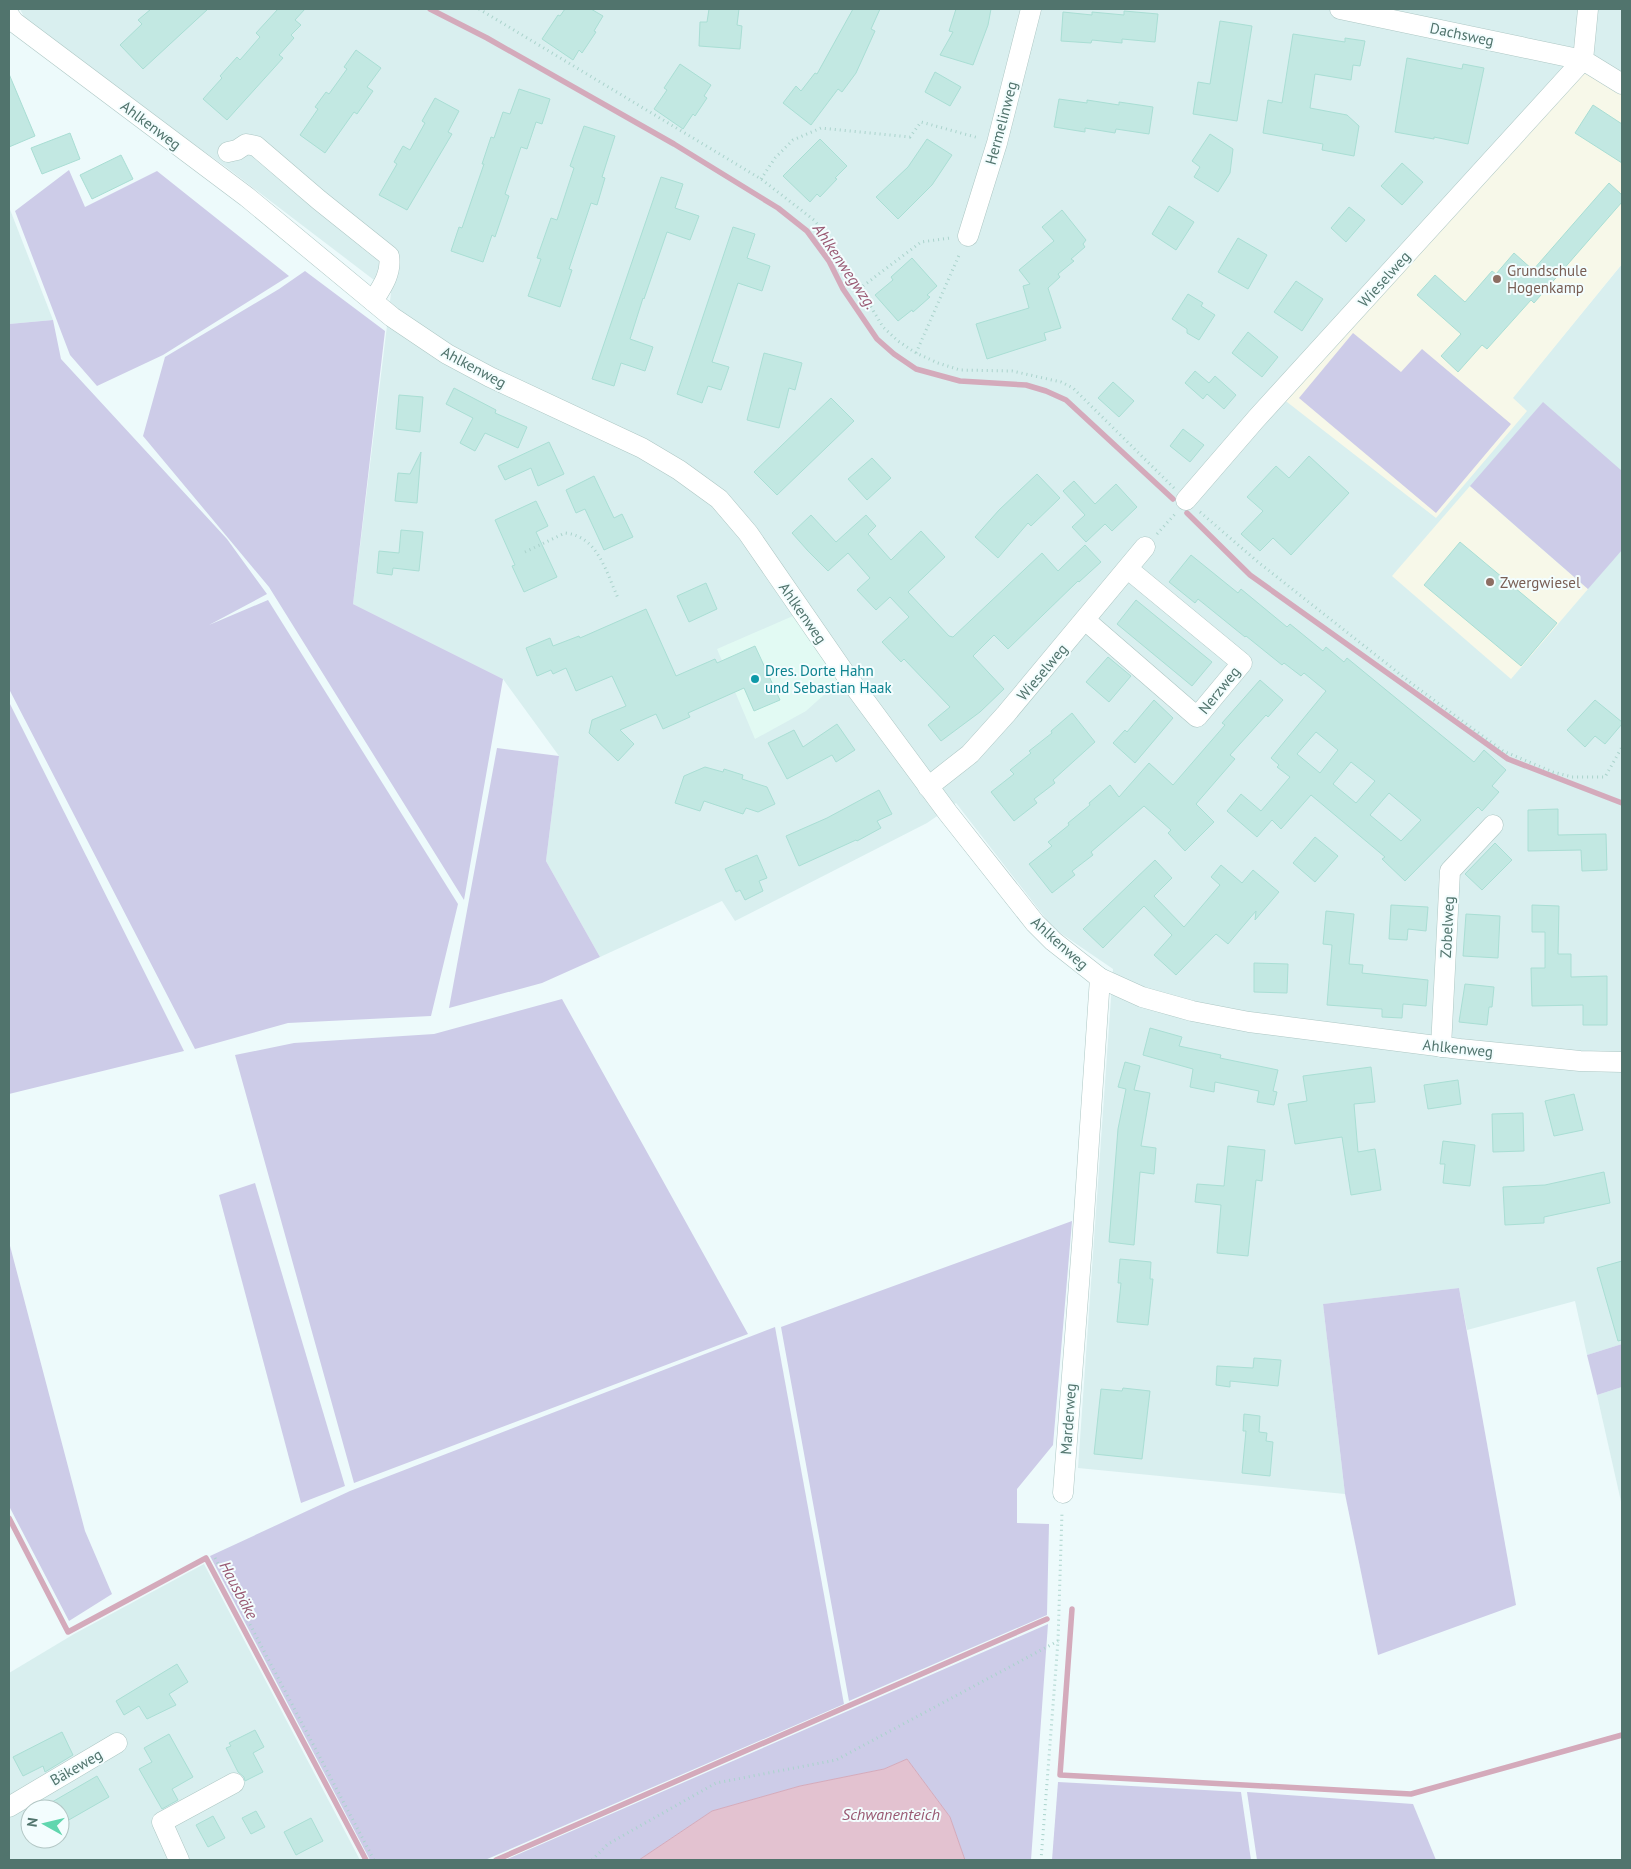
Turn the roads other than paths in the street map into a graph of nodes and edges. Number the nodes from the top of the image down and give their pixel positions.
1 (1031, 9) edge
2 (1340, 9) edge
3 (1588, 9) edge
4 (9, 16) edge
5 (1583, 60) junction
6 (1622, 84) edge
7 (228, 152) dead end
8 (968, 236) road end
9 (374, 301) junction
10 (1186, 500) road end
11 (1144, 547) dead end
12 (1128, 568) junction
13 (1085, 620) junction
14 (928, 787) junction
15 (1493, 825) dead end
16 (1100, 978) junction
17 (1441, 1046) junction
18 (1622, 1062) edge
19 (1063, 1493) road end
20 (117, 1743) dead end
21 (234, 1783) dead end
22 (9, 1806) edge
23 (179, 1860) edge

1 - 8 street, Hermelinweg
2 - 5 street, Dachsweg
3 - 5 street
4 - 9 street, Ahlkenweg
5 - 6 street, Dachsweg
5 - 10 street, Wieselweg
7 - 9 street
9 - 14 street, Ahlkenweg
11 - 12 street, Wieselweg
12 - 13 street, Wieselweg
12 - 13 street, Nerzweg
13 - 14 street, Wieselweg
14 - 16 street, Ahlkenweg
15 - 17 street, Zobelweg
16 - 17 street, Ahlkenweg
16 - 19 street, Marderweg
17 - 18 street, Ahlkenweg
20 - 22 street, Bäkeweg
21 - 23 street

